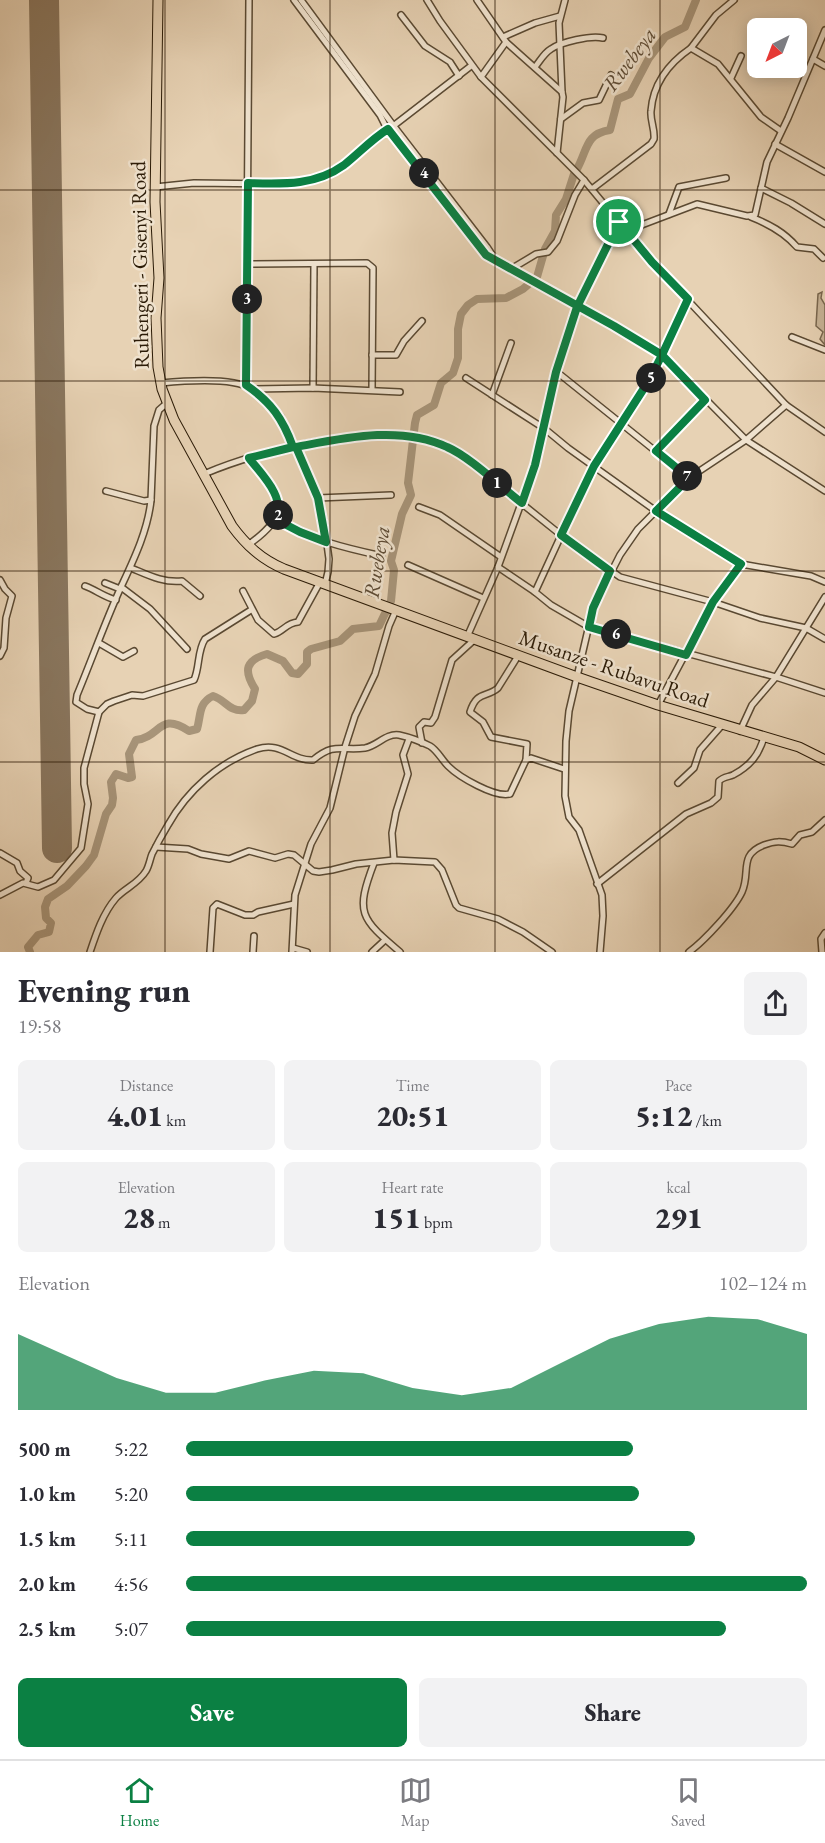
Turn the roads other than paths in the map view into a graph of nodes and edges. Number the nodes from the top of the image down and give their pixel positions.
1 (158, 0) edge
2 (249, 0) edge
3 (294, 0) edge
4 (301, 0) edge
5 (427, 0) edge
6 (477, 0) edge
7 (565, 0) edge
8 (734, 0) edge
9 (401, 15) dead end
10 (560, 16) junction
11 (825, 30) edge
12 (603, 38) dead end
13 (504, 39) junction
14 (559, 45) junction
15 (691, 48) junction
16 (741, 56) dead end
17 (813, 59) junction
18 (471, 66) junction
19 (825, 66) edge
20 (535, 67) junction
21 (611, 75) dead end
22 (459, 76) junction
23 (481, 77) junction
24 (731, 78) junction
25 (562, 92) junction
26 (563, 100) junction
27 (578, 106) junction
28 (561, 119) junction
29 (391, 127) junction
30 (781, 131) junction
31 (775, 144) junction
32 (557, 153) junction
33 (825, 172) edge
34 (726, 178) dead end
35 (584, 180) junction
36 (248, 183) junction
37 (155, 187) junction
38 (761, 188) junction
39 (592, 189) junction
40 (669, 214) junction
41 (751, 217) junction
42 (619, 222) junction
43 (825, 224) edge
44 (627, 232) junction
45 (823, 258) dead end
46 (248, 264) junction
47 (314, 264) junction
48 (511, 269) junction
49 (688, 299) junction
50 (577, 307) junction
51 (422, 321) dead end
52 (792, 337) dead end
53 (512, 343) dead end
54 (825, 350) edge
55 (372, 355) junction
56 (662, 355) junction
57 (556, 372) junction
58 (466, 378) dead end
59 (160, 382) junction
60 (249, 387) junction
61 (313, 388) junction
62 (372, 390) junction
63 (400, 392) dead end
64 (492, 395) junction
65 (705, 400) junction
66 (167, 403) junction
67 (786, 405) junction
68 (621, 423) junction
69 (545, 429) junction
70 (825, 432) edge
71 (746, 440) junction
72 (294, 447) junction
73 (656, 451) junction
74 (249, 458) junction
75 (594, 466) junction
76 (204, 474) junction
77 (689, 478) junction
78 (106, 491) dead end
79 (825, 491) edge
80 (391, 495) dead end
81 (318, 498) junction
82 (151, 500) junction
83 (522, 503) junction
84 (419, 507) dead end
85 (656, 511) junction
86 (275, 519) junction
87 (561, 535) junction
88 (326, 542) junction
89 (248, 545) junction
90 (382, 556) dead end
91 (501, 557) junction
92 (741, 564) junction
93 (408, 565) dead end
94 (498, 567) junction
95 (131, 568) junction
96 (610, 571) junction
97 (0, 580) edge
98 (825, 582) edge
99 (105, 583) dead end
100 (322, 583) junction
101 (85, 586) dead end
102 (120, 588) junction
103 (2, 589) edge
104 (243, 591) dead end
105 (535, 592) junction
106 (200, 596) dead end
107 (825, 597) edge
108 (483, 598) junction
109 (116, 600) junction
110 (713, 602) junction
111 (394, 609) junction
112 (251, 610) junction
113 (589, 627) junction
114 (806, 628) junction
115 (471, 638) junction
116 (825, 639) edge
117 (99, 643) junction
118 (187, 649) dead end
119 (134, 651) dead end
120 (686, 655) junction
121 (0, 656) edge
122 (518, 656) junction
123 (577, 677) junction
124 (776, 677) junction
125 (825, 693) edge
126 (658, 705) junction
127 (99, 712) junction
128 (723, 725) junction
129 (740, 730) junction
130 (764, 737) junction
131 (409, 739) junction
132 (422, 743) junction
133 (345, 747) junction
134 (526, 760) junction
135 (825, 760) edge
136 (564, 769) junction
137 (678, 783) dead end
138 (825, 820) edge
139 (156, 847) junction
140 (0, 853) edge
141 (394, 860) junction
142 (374, 862) junction
143 (305, 865) junction
144 (26, 883) junction
145 (597, 884) junction
146 (0, 895) edge
147 (294, 904) junction
148 (825, 933) edge
149 (254, 936) dead end
150 (385, 940) junction
151 (293, 950) edge
152 (90, 952) edge
153 (210, 952) edge
154 (253, 952) edge
155 (307, 952) edge
156 (372, 952) edge
157 (400, 952) edge
158 (552, 952) edge
159 (600, 952) edge
160 (689, 952) edge
161 (822, 952) edge

1 - 37 highway, Ruhengeri - Gisenyi Road
2 - 36 street
3 - 29 street
4 - 29 street
5 - 18 street
6 - 13 street
7 - 10 street
8 - 15 street
9 - 22 street
10 - 13 street
10 - 14 street
11 - 17 street
12 - 14 street
13 - 20 street
13 - 23 street
14 - 20 street
14 - 25 street
15 - 24 street
15 - 39 street
16 - 24 street
17 - 19 street
17 - 30 street
18 - 22 street
18 - 23 street
20 - 25 street
21 - 27 street
22 - 29 street
23 - 32 street
24 - 30 street
25 - 26 street
26 - 27 street
26 - 28 street
27 - 28 street
28 - 32 street
29 - 36 street
29 - 48 street
30 - 31 street
31 - 33 street
31 - 38 street
32 - 35 street
34 - 40 street
35 - 39 street
35 - 48 street
36 - 37 street
36 - 46 street
37 - 59 highway, Ruhengeri - Gisenyi Road
38 - 41 street
38 - 43 street
39 - 42 street
40 - 41 street
40 - 44 street
41 - 45 street
42 - 44 street
42 - 50 street
44 - 49 street
46 - 47 street
46 - 60 street
47 - 55 street
47 - 61 street
48 - 50 street
49 - 56 street
49 - 67 street
50 - 56 street
50 - 57 street
51 - 55 street
52 - 54 street
53 - 64 street
55 - 62 street
56 - 65 street
56 - 68 street
57 - 68 street
57 - 69 street
58 - 64 street
59 - 60 street
59 - 66 highway, Ruhengeri - Gisenyi Road
60 - 61 street
60 - 72 street
61 - 62 street
62 - 63 street
64 - 69 street
65 - 71 street
65 - 73 street
66 - 76 highway, Ruhengeri - Gisenyi Road
66 - 82 street
67 - 70 street
67 - 71 street
68 - 73 street
68 - 75 street
69 - 75 street
69 - 83 street
71 - 77 street
71 - 79 street
72 - 74 street
72 - 81 street
72 - 83 street
73 - 77 street
74 - 76 street
74 - 86 street
75 - 85 street
75 - 87 street
76 - 89 highway, Ruhengeri - Gisenyi Road
77 - 85 street
78 - 82 street
80 - 81 street
81 - 88 street
82 - 95 street
83 - 87 street
83 - 91 street
84 - 91 street
85 - 92 street
85 - 96 street
86 - 88 street
86 - 89 street
87 - 96 street
87 - 105 street
88 - 90 street
88 - 100 street
89 - 100 highway, Ruhengeri - Gisenyi Road
91 - 94 street
92 - 98 street
92 - 110 street
93 - 108 street
94 - 105 street
94 - 108 street
95 - 102 street
95 - 106 street
96 - 110 street
96 - 113 street
97 - 103 street
99 - 102 street
100 - 111 highway, Ruhengeri - Gisenyi Road
100 - 112 street
101 - 109 street
102 - 109 street
102 - 118 street
103 - 121 street
104 - 112 street
105 - 113 street
107 - 114 street
108 - 115 street
109 - 117 street
110 - 114 street
110 - 120 street
111 - 115 highway, Musanze - Rubavu Road
111 - 133 street
112 - 127 street
113 - 120 street
113 - 123 street
114 - 116 street
114 - 124 street
115 - 122 highway, Musanze - Rubavu Road
115 - 132 street
117 - 119 street
117 - 127 street
120 - 124 street
120 - 126 street
122 - 123 highway, Musanze - Rubavu Road
122 - 134 street
123 - 126 highway, Musanze - Rubavu Road
123 - 136 street
124 - 125 street
124 - 129 street
126 - 128 highway, Musanze - Rubavu Road
127 - 144 street
128 - 129 highway, Musanze - Rubavu Road
128 - 137 street
129 - 130 highway, Musanze - Rubavu Road
130 - 135 highway, Musanze - Rubavu Road
130 - 145 street
131 - 132 street
131 - 133 street
131 - 141 street
132 - 134 street
133 - 139 street
133 - 143 street
134 - 136 street
136 - 145 street
138 - 160 street
139 - 143 street
139 - 152 street
140 - 144 street
141 - 142 street
141 - 158 street
142 - 143 street
142 - 150 street
143 - 147 street
144 - 146 street
145 - 159 street
147 - 151 street
147 - 153 street
148 - 161 street
149 - 154 street
150 - 156 street
150 - 157 street
151 - 155 street

